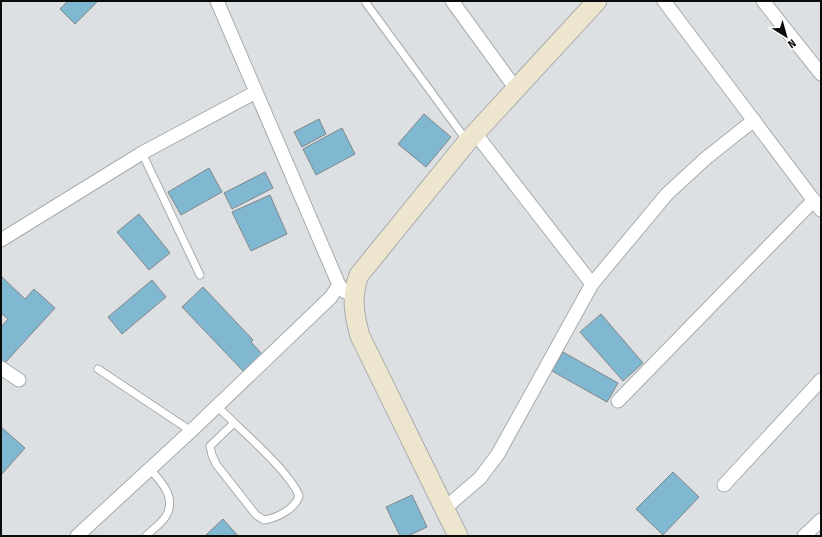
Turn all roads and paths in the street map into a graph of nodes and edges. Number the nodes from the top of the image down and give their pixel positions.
1 (217, 1) edge
2 (452, 1) edge
3 (597, 1) edge
4 (664, 1) edge
5 (765, 2) edge
6 (366, 3) dead end
7 (821, 74) edge
8 (516, 89) junction
9 (256, 92) junction
10 (754, 120) junction
11 (471, 137) junction
12 (142, 153) junction
13 (817, 205) edge
14 (1, 240) edge
15 (200, 275) dead end
16 (592, 284) junction
17 (339, 285) junction
18 (353, 301) junction
19 (1, 368) edge
20 (98, 369) dead end
21 (19, 380) dead end
22 (821, 380) edge
23 (618, 401) dead end
24 (217, 406) junction
25 (234, 423) junction
26 (191, 431) junction
27 (150, 469) junction
28 (724, 485) dead end
29 (444, 509) junction
30 (821, 520) edge
31 (77, 536) edge
32 (146, 536) edge
33 (458, 536) edge
34 (804, 536) edge

1 - 9 street
2 - 8 street
3 - 8 street
4 - 10 street
5 - 7 street
6 - 11 lane
8 - 11 street
9 - 12 street
9 - 17 street
10 - 13 street
10 - 16 street
11 - 16 street
11 - 18 street
12 - 14 street
12 - 15 lane
13 - 23 street
16 - 29 street
17 - 18 street
17 - 24 street
18 - 29 street
19 - 21 street
20 - 26 lane
22 - 28 street
24 - 25 lane
24 - 26 street
25 - 25 lane
26 - 27 street
27 - 31 street
27 - 32 lane
29 - 33 street
30 - 34 street

